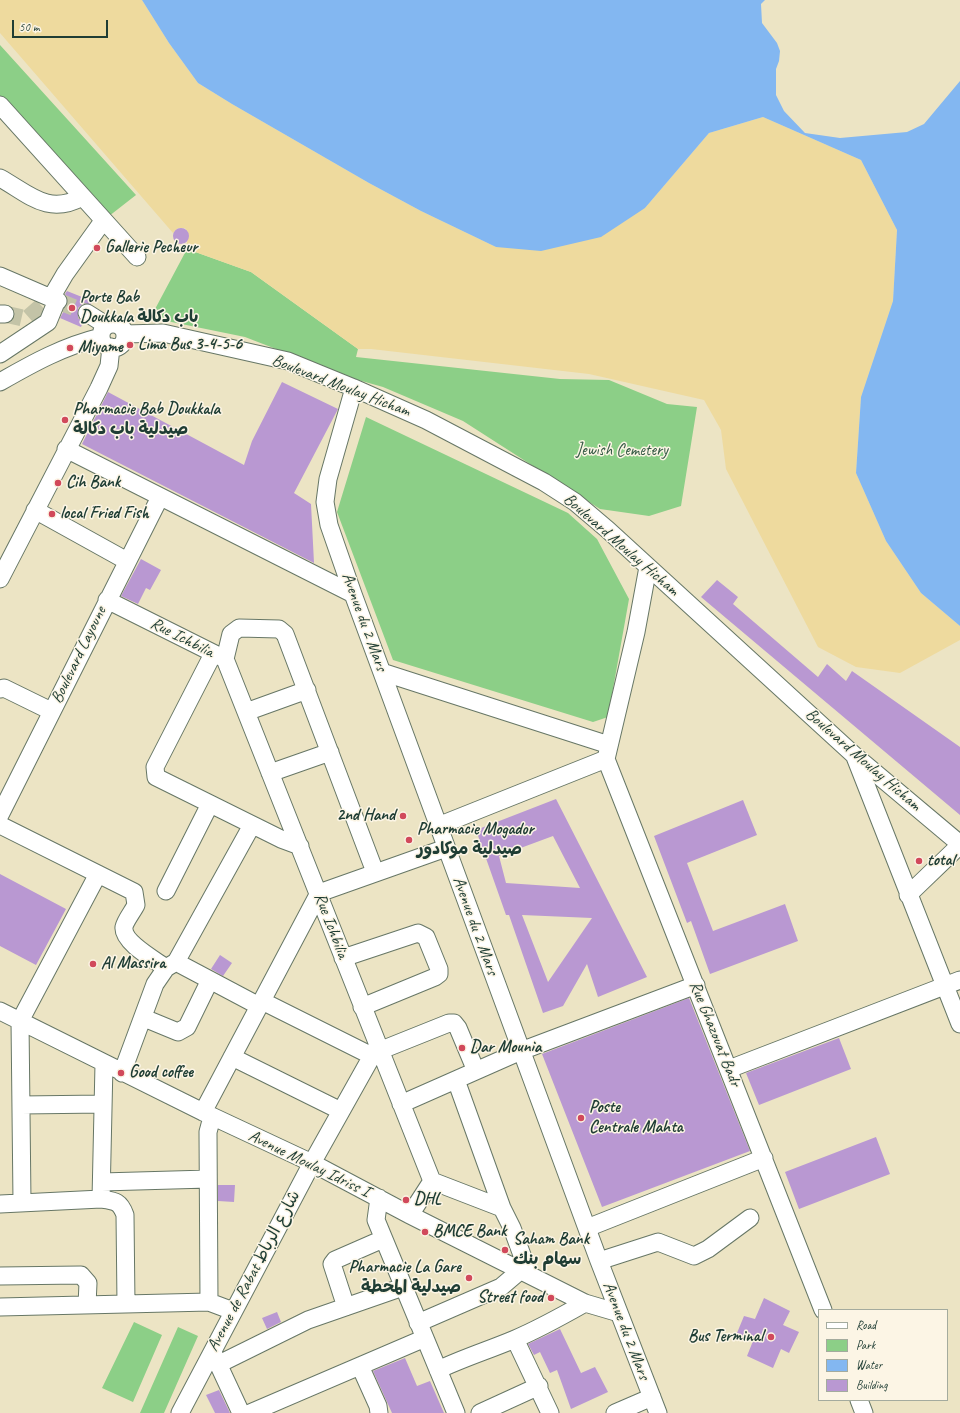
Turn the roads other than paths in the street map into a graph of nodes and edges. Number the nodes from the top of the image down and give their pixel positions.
1 (0, 105) edge
2 (0, 178) edge
3 (82, 197) junction
4 (103, 221) junction
5 (138, 258) dead end
6 (0, 276) edge
7 (55, 300) junction
8 (87, 313) tunnel mouth
9 (106, 337) junction
10 (0, 354) edge
11 (0, 382) edge
12 (354, 388) junction
13 (66, 449) junction
14 (160, 497) junction
15 (35, 510) junction
16 (126, 561) junction
17 (648, 567) junction
18 (0, 578) edge
19 (353, 594) junction
20 (107, 600) junction
21 (219, 656) junction
22 (382, 672) junction
23 (0, 689) edge
24 (307, 690) junction
25 (51, 711) junction
26 (246, 712) junction
27 (330, 752) junction
28 (607, 752) junction
29 (854, 755) junction
30 (270, 773) junction
31 (5, 790) edge
32 (210, 804) junction
33 (0, 815) edge
34 (0, 825) edge
35 (252, 825) junction
36 (438, 826) junction
37 (960, 845) edge
38 (300, 846) junction
39 (446, 848) junction
40 (375, 872) junction
41 (98, 874) junction
42 (166, 891) dead end
43 (318, 893) junction
44 (908, 895) junction
45 (343, 958) junction
46 (171, 965) junction
47 (210, 980) junction
48 (952, 982) edge
49 (696, 985) junction
50 (260, 1004) junction
51 (362, 1007) junction
52 (0, 1011) edge
53 (144, 1018) junction
54 (20, 1021) junction
55 (960, 1024) edge
56 (376, 1051) junction
57 (521, 1051) junction
58 (232, 1057) junction
59 (104, 1064) junction
60 (729, 1069) junction
61 (476, 1071) junction
62 (122, 1073) junction
63 (456, 1080) junction
64 (103, 1104) junction
65 (401, 1104) junction
66 (21, 1105) junction
67 (341, 1111) junction
68 (208, 1115) junction
69 (764, 1158) junction
70 (312, 1163) junction
71 (208, 1179) junction
72 (102, 1182) junction
73 (432, 1182) junction
74 (379, 1198) junction
75 (101, 1199) junction
76 (22, 1202) junction
77 (0, 1204) edge
78 (502, 1208) junction
79 (410, 1215) junction
80 (750, 1218) dead end
81 (587, 1228) junction
82 (383, 1239) junction
83 (599, 1261) junction
84 (525, 1272) junction
85 (0, 1276) edge
86 (403, 1287) junction
87 (208, 1302) junction
88 (585, 1303) junction
89 (126, 1304) junction
90 (87, 1305) junction
91 (0, 1307) edge
92 (346, 1307) junction
93 (823, 1309) edge
94 (233, 1311) junction
95 (619, 1313) junction
96 (418, 1323) junction
97 (425, 1338) junction
98 (515, 1339) junction
99 (215, 1357) junction
100 (360, 1366) junction
101 (438, 1370) junction
102 (539, 1386) junction
103 (652, 1397) junction
104 (858, 1401) edge
105 (180, 1413) edge
106 (240, 1413) edge
107 (250, 1413) edge
108 (379, 1413) edge
109 (456, 1413) edge
110 (480, 1413) edge
111 (550, 1413) edge
112 (615, 1413) edge
113 (658, 1413) edge
114 (864, 1413) edge

1 - 3 street
2 - 3 street
3 - 4 street
4 - 5 street
4 - 7 street
6 - 7 street
7 - 10 street
8 - 9 street
9 - 11 street
9 - 12 street, Boulevard Moulay Hicham
9 - 13 street
12 - 17 street, Boulevard Moulay Hicham
12 - 19 street, Avenue du 2 Mars
13 - 14 street
13 - 15 street
14 - 16 street, Boulevard Layoune
14 - 19 street
15 - 16 street
15 - 18 street
16 - 20 street, Boulevard Layoune
17 - 28 street
17 - 29 street, Boulevard Moulay Hicham
19 - 22 street, Avenue du 2 Mars
20 - 21 street, Rue Ichbilia
20 - 25 street, Boulevard Layoune
21 - 24 street
21 - 26 street, Rue Ichbilia
21 - 32 street
22 - 28 street
22 - 36 street, Avenue du 2 Mars
23 - 25 street
24 - 26 street
24 - 27 street
25 - 31 street, Boulevard Layoune
26 - 30 street, Rue Ichbilia
27 - 30 street
27 - 40 street
28 - 36 street
28 - 49 street, Rue Ghazouat Badr
29 - 37 street, Boulevard Moulay Hicham
29 - 44 street
30 - 38 street, Rue Ichbilia
31 - 33 street, Boulevard Layoune
32 - 35 street
32 - 42 street
34 - 41 street
35 - 38 street
35 - 46 street
36 - 39 street, Avenue du 2 Mars
37 - 44 street
38 - 43 street, Rue Ichbilia
39 - 40 street
39 - 57 street, Avenue du 2 Mars
40 - 43 street
41 - 46 street
41 - 54 street
43 - 45 street, Rue Ichbilia
43 - 50 street
44 - 48 street
45 - 51 street, Rue Ichbilia
45 - 51 street
46 - 47 street
46 - 53 street
47 - 50 street
47 - 53 street
48 - 55 street
48 - 60 street
49 - 57 street
49 - 60 street, Rue Ghazouat Badr
50 - 56 street
50 - 58 street
51 - 56 street, Rue Ichbilia
52 - 54 street, Avenue Moulay Idriss I
53 - 62 street
54 - 59 street, Avenue Moulay Idriss I
54 - 66 street
56 - 61 street
56 - 65 street, Rue Ichbilia
56 - 67 street, Avenue de Rabat شارع الرباط
57 - 61 street
57 - 81 street, Avenue du 2 Mars
58 - 67 street
58 - 68 street
59 - 62 street, Avenue Moulay Idriss I
59 - 64 street
60 - 69 street, Rue Ghazouat Badr
61 - 63 street
62 - 68 street, Avenue Moulay Idriss I
63 - 65 street
63 - 78 street
64 - 66 street
64 - 72 street
65 - 73 street, Rue Ichbilia
66 - 76 street
67 - 70 street, Avenue de Rabat شارع الرباط
68 - 70 street, Avenue Moulay Idriss I
68 - 71 street
69 - 81 street
69 - 93 street, Rue Ghazouat Badr
70 - 74 street, Avenue Moulay Idriss I
70 - 94 street, Avenue de Rabat شارع الرباط
71 - 72 street
71 - 87 street
72 - 75 street
73 - 78 street
73 - 79 street
74 - 79 street, Avenue Moulay Idriss I
74 - 82 street
75 - 76 street
75 - 89 street
76 - 77 street
78 - 84 street
79 - 84 street, Avenue Moulay Idriss I
80 - 83 street
81 - 83 street, Avenue du 2 Mars
82 - 86 street
82 - 92 street
83 - 95 street, Avenue du 2 Mars
84 - 88 street, Avenue Moulay Idriss I
84 - 96 street
85 - 90 street
86 - 92 street
86 - 96 street
87 - 89 street
87 - 94 street
88 - 95 street, Avenue Moulay Idriss I
88 - 98 street
89 - 90 street
90 - 91 street
92 - 99 street
94 - 99 street, Avenue de Rabat شارع الرباط
95 - 103 street, Avenue du 2 Mars
96 - 97 street
97 - 100 street
97 - 101 street
98 - 101 street
98 - 102 street
99 - 105 street, Avenue de Rabat شارع الرباط
99 - 106 street
100 - 107 street
100 - 108 street
101 - 109 street
102 - 110 street
102 - 111 street
103 - 112 street
103 - 113 street, Avenue du 2 Mars
104 - 114 street

